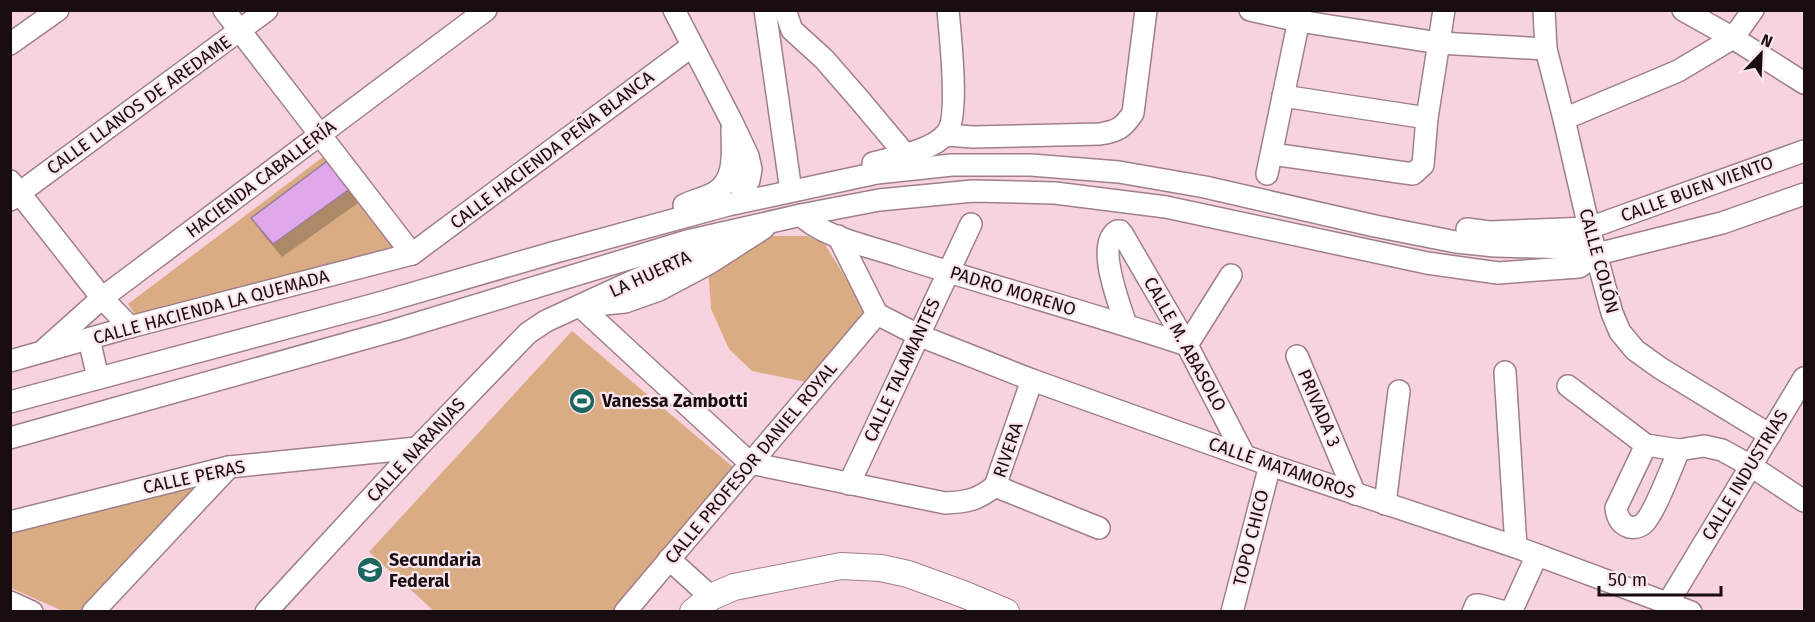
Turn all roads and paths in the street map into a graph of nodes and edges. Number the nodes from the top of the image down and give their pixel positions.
1 (58, 10) edge
2 (224, 10) edge
3 (267, 10) edge
4 (486, 10) edge
5 (674, 10) edge
6 (765, 10) edge
7 (785, 10) edge
8 (948, 10) edge
9 (1146, 10) edge
10 (1250, 10) edge
11 (1444, 10) edge
12 (1544, 10) edge
13 (1683, 10) edge
14 (1753, 10) edge
15 (1300, 16) edge
16 (240, 32) junction
17 (1733, 38) junction
18 (1439, 43) junction
19 (10, 44) edge
20 (692, 46) junction
21 (1546, 49) junction
22 (1804, 82) edge
23 (1283, 96) junction
24 (1428, 118) junction
25 (1564, 119) junction
26 (732, 122) junction
27 (321, 134) junction
28 (946, 135) junction
29 (1804, 151) edge
30 (905, 154) junction
31 (14, 191) edge
32 (742, 194) dead end
33 (1804, 194) edge
34 (801, 215) junction
35 (777, 220) junction
36 (663, 223) junction
37 (971, 224) dead end
38 (1589, 228) junction
39 (1465, 229) dead end
40 (838, 236) junction
41 (717, 238) dead end
42 (412, 254) junction
43 (1597, 254) junction
44 (948, 272) junction
45 (1231, 275) dead end
46 (102, 298) junction
47 (580, 306) junction
48 (877, 314) junction
49 (1126, 324) junction
50 (130, 327) junction
51 (918, 335) junction
52 (89, 339) junction
53 (1187, 345) junction
54 (40, 353) junction
55 (1297, 356) dead end
56 (10, 361) edge
57 (1505, 372) dead end
58 (98, 378) junction
59 (1032, 380) junction
60 (1803, 383) edge
61 (1568, 386) dead end
62 (1399, 391) dead end
63 (10, 402) edge
64 (1770, 435) junction
65 (10, 438) edge
66 (1646, 445) junction
67 (417, 448) junction
68 (1679, 450) junction
69 (1244, 455) junction
70 (750, 462) junction
71 (1270, 465) junction
72 (229, 466) junction
73 (1751, 466) junction
74 (849, 484) junction
75 (995, 486) junction
76 (1355, 494) junction
77 (1804, 501) edge
78 (1385, 504) junction
79 (10, 522) edge
80 (1100, 528) dead end
81 (1516, 548) junction
82 (1537, 555) junction
83 (669, 559) junction
84 (10, 602) edge
85 (1668, 603) junction
86 (702, 604) edge
87 (32, 612) edge
88 (93, 612) edge
89 (266, 612) edge
90 (625, 612) edge
91 (1005, 612) edge
92 (1232, 612) edge
93 (1473, 612) edge
94 (1505, 612) edge
95 (1511, 612) edge
96 (1690, 612) edge

1 - 19 street
2 - 16 street
3 - 16 street, CALLE LLANOS DE AREDAME
4 - 27 street, HACIENDA CABALLERÍA
5 - 20 street
6 - 30 street
7 - 30 street
8 - 28 street
9 - 28 street
10 - 15 street
11 - 18 street
12 - 21 street, CALLE COLÓN
13 - 17 street
14 - 17 street
15 - 18 street
15 - 23 street
16 - 27 street
16 - 31 street, CALLE LLANOS DE AREDAME
17 - 22 street
17 - 25 street
18 - 21 street
18 - 24 street
20 - 26 street
20 - 42 street, CALLE HACIENDA PEÑA BLANCA
21 - 25 street, CALLE COLÓN
23 - 24 street
23 - 24 street
25 - 38 street, CALLE COLÓN
26 - 32 street
26 - 36 street
27 - 42 street
27 - 46 street, HACIENDA CABALLERÍA
28 - 30 street
29 - 38 street, CALLE BUEN VIENTO
31 - 46 street
33 - 43 street
34 - 35 street
34 - 40 street, PADRO MORENO
34 - 43 street
35 - 47 street
35 - 65 street
36 - 43 street
36 - 58 street
37 - 44 street, CALLE TALAMANTES
38 - 39 street, CALLE BUEN VIENTO
38 - 43 street, CALLE COLÓN
40 - 44 street, PADRO MORENO
40 - 48 street
41 - 47 street, LA HUERTA
42 - 50 street, CALLE HACIENDA LA QUEMADA
43 - 64 street, CALLE COLÓN
44 - 49 street, PADRO MORENO
44 - 51 street, CALLE TALAMANTES
45 - 53 street
46 - 50 street
46 - 54 street, HACIENDA CABALLERÍA
47 - 67 street, CALLE NARANJAS
47 - 70 street
48 - 51 street, CALLE MATAMOROS
48 - 70 street, CALLE PROFESOR DANIEL ROYAL
49 - 53 street, PADRO MORENO
49 - 53 street, CALLE M. ABASOLO
50 - 52 street, CALLE HACIENDA LA QUEMADA
51 - 59 street, CALLE MATAMOROS
51 - 74 street, CALLE TALAMANTES
52 - 54 street, CALLE HACIENDA LA QUEMADA
52 - 58 street
53 - 69 street, CALLE M. ABASOLO
54 - 56 street, CALLE HACIENDA LA QUEMADA
55 - 76 street, PRIVADA 3
57 - 81 street
58 - 63 street
59 - 69 street, CALLE MATAMOROS
59 - 75 street, RIVERA
60 - 64 street, CALLE INDUSTRIAS
61 - 66 street
62 - 78 street
64 - 73 street, CALLE INDUSTRIAS
66 - 68 street
66 - 68 street
67 - 72 street, CALLE PERAS
67 - 89 street, CALLE NARANJAS
68 - 73 street
69 - 71 street, CALLE MATAMOROS
70 - 74 street
70 - 83 street, CALLE PROFESOR DANIEL ROYAL
71 - 76 street, CALLE MATAMOROS
71 - 92 street, TOPO CHICO
72 - 79 street, CALLE PERAS
72 - 88 street
73 - 77 street
73 - 85 street, CALLE INDUSTRIAS
74 - 75 street, RIVERA
75 - 80 street
76 - 78 street, CALLE MATAMOROS
78 - 81 street, CALLE MATAMOROS
81 - 82 street, CALLE MATAMOROS
82 - 85 street, CALLE MATAMOROS
82 - 95 street
83 - 86 street
83 - 90 street, CALLE PROFESOR DANIEL ROYAL
84 - 87 street
85 - 96 street, CALLE MATAMOROS
86 - 91 main road
93 - 94 street

